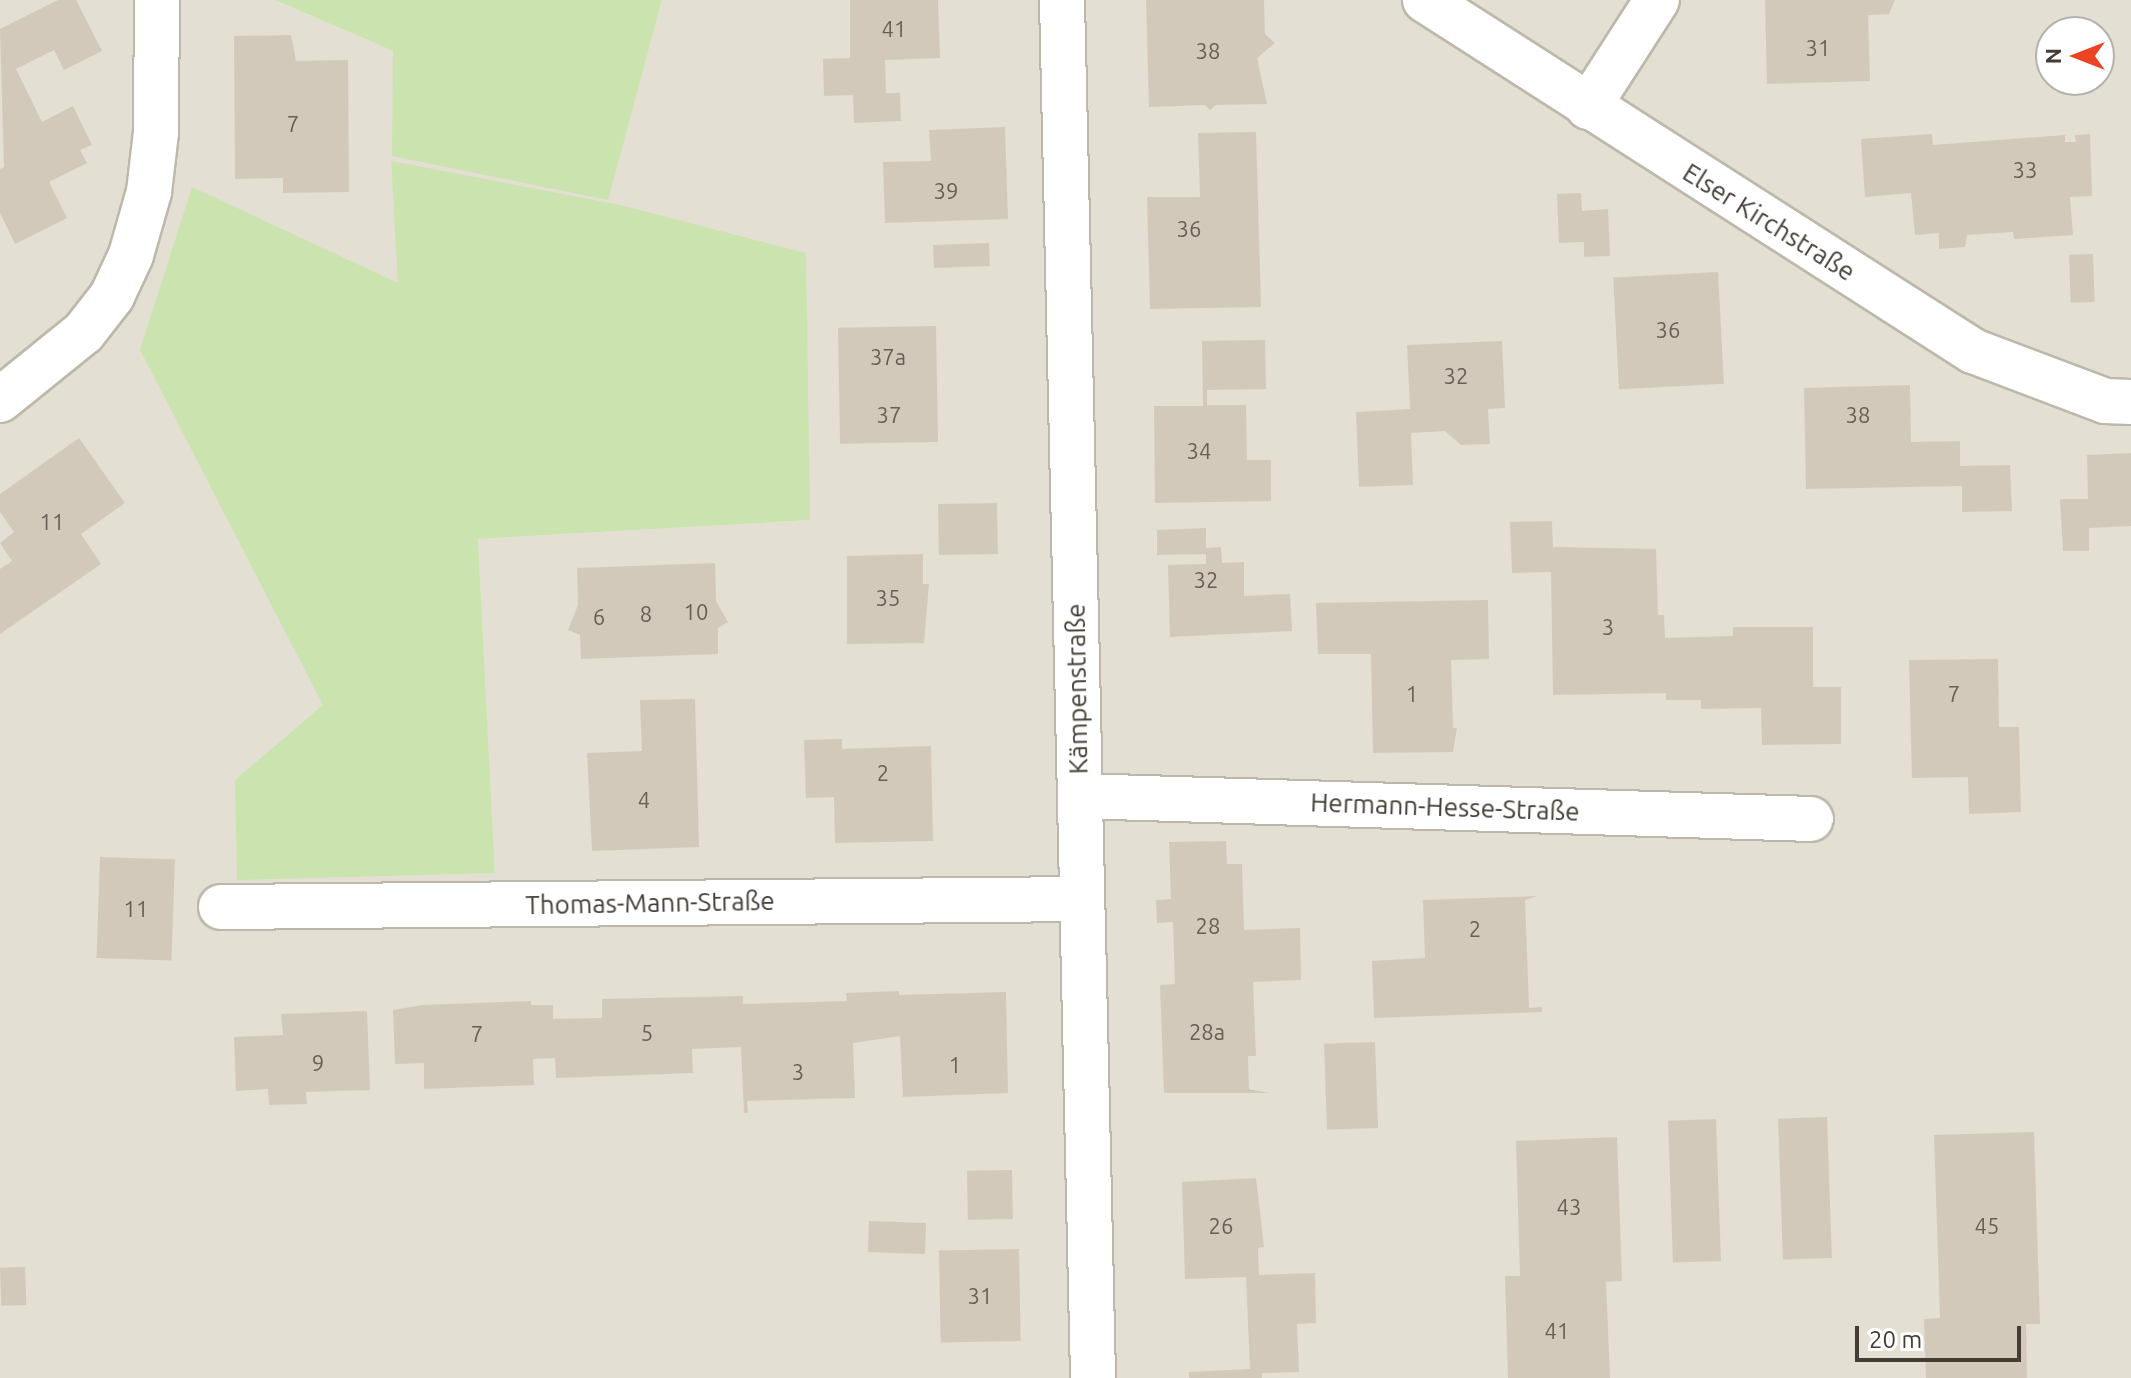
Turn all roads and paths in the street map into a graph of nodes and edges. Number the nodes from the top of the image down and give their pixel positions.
1 (157, 0) edge
2 (1062, 0) edge
3 (1425, 0) edge
4 (1657, 0) edge
5 (1588, 107) junction
6 (0, 400) edge
7 (2131, 402) edge
8 (1080, 796) junction
9 (1811, 819) dead end
10 (1080, 899) junction
11 (221, 907) dead end
12 (1093, 1378) edge

1 - 6 street
2 - 8 street, Kämpenstraße
3 - 5 street, Elser Kirchstraße
4 - 5 street
5 - 7 street, Elser Kirchstraße
8 - 9 street, Hermann-Hesse-Straße
8 - 10 street, Kämpenstraße
10 - 11 street, Thomas-Mann-Straße
10 - 12 street, Kämpenstraße

